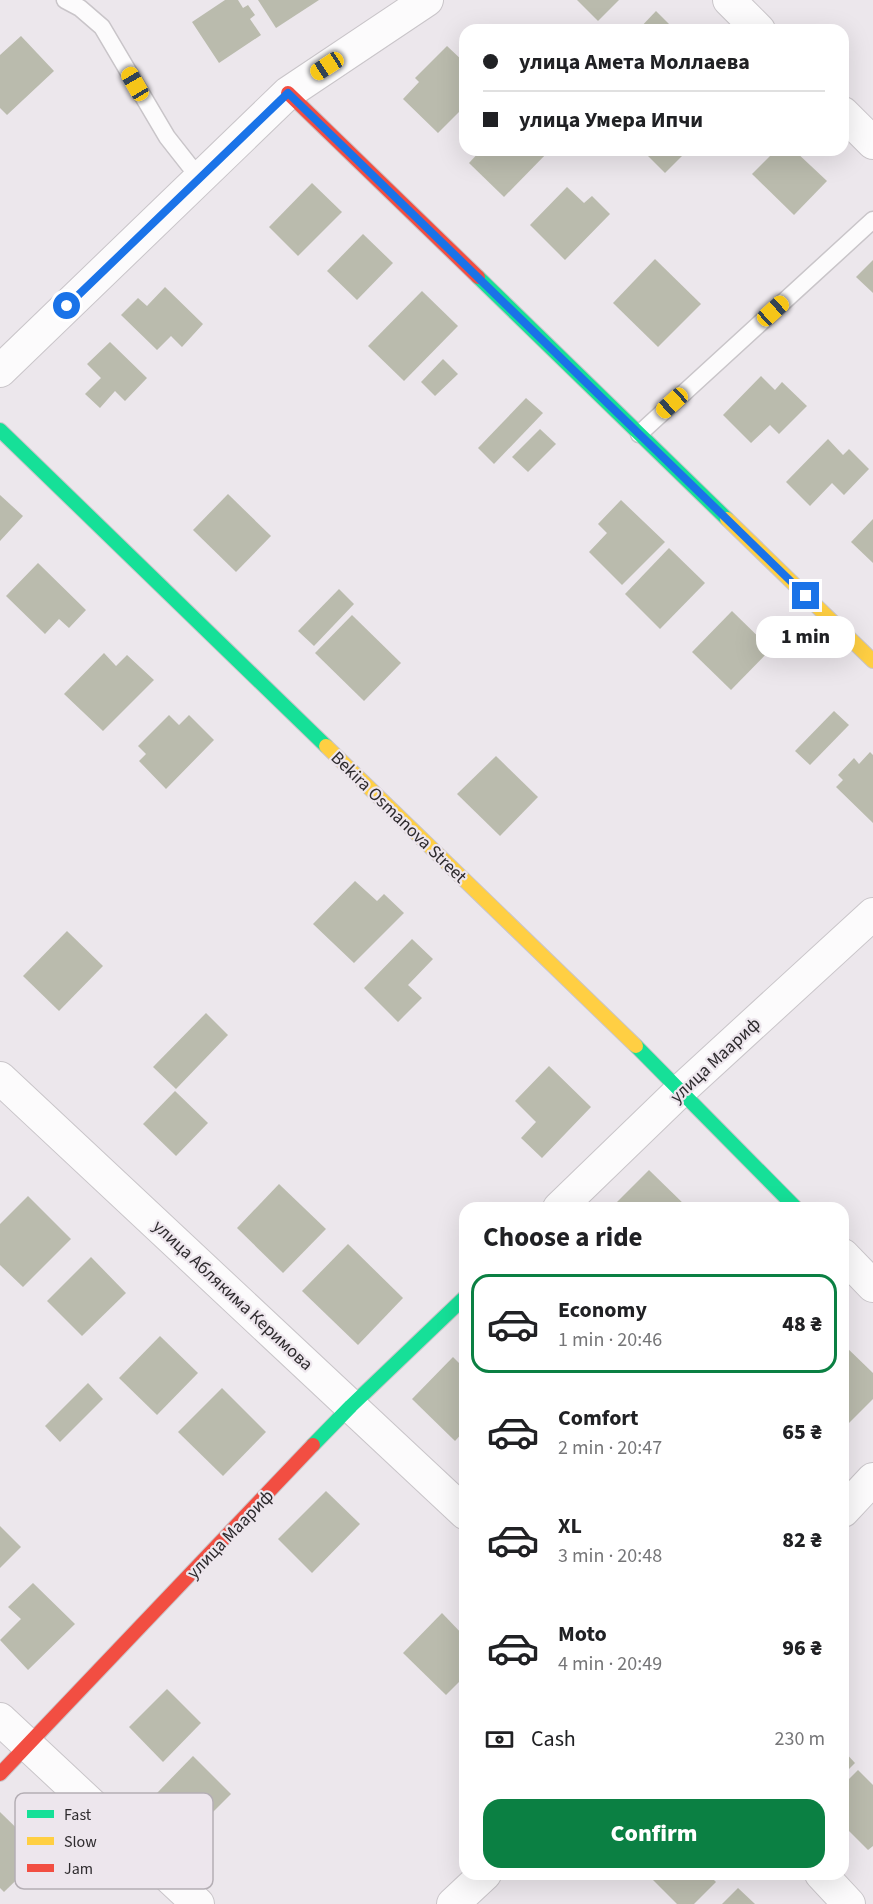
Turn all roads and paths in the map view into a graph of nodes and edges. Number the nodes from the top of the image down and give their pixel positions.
1 (65, 0) edge
2 (427, 0) edge
3 (729, 0) edge
4 (753, 24) edge
5 (288, 93) junction
6 (849, 119) edge
7 (873, 143) edge
8 (201, 176) junction
9 (873, 220) edge
10 (0, 371) edge
11 (0, 430) edge
12 (639, 434) junction
13 (873, 661) edge
14 (873, 914) edge
15 (0, 1078) edge
16 (681, 1090) junction
17 (565, 1202) edge
18 (790, 1202) edge
19 (849, 1261) edge
20 (873, 1286) edge
21 (459, 1303) edge
22 (351, 1406) junction
23 (873, 1479) edge
24 (849, 1505) edge
25 (459, 1507) edge
26 (0, 1719) edge
27 (28, 1747) junction
28 (0, 1774) edge
29 (78, 1793) edge
30 (479, 1880) edge
31 (827, 1880) edge
32 (182, 1889) edge
33 (198, 1904) edge
34 (453, 1904) edge
35 (849, 1904) edge

1 - 8 lane
2 - 5 street
3 - 4 street
5 - 8 street
5 - 12 street
6 - 7 street
8 - 10 street
9 - 12 lane
11 - 16 street, Bekira Osmanova Street
12 - 13 street
14 - 16 street, улица Маариф
15 - 22 street, улица Аблякима Керимова
16 - 17 street, улица Маариф
16 - 18 street, Bekira Osmanova Street
19 - 20 street
21 - 22 street, улица Маариф
22 - 25 street, улица Аблякима Керимова
22 - 27 street, улица Маариф
23 - 24 street
26 - 27 street
27 - 28 street, улица Маариф
27 - 29 street
30 - 34 street
31 - 35 street
32 - 33 street

